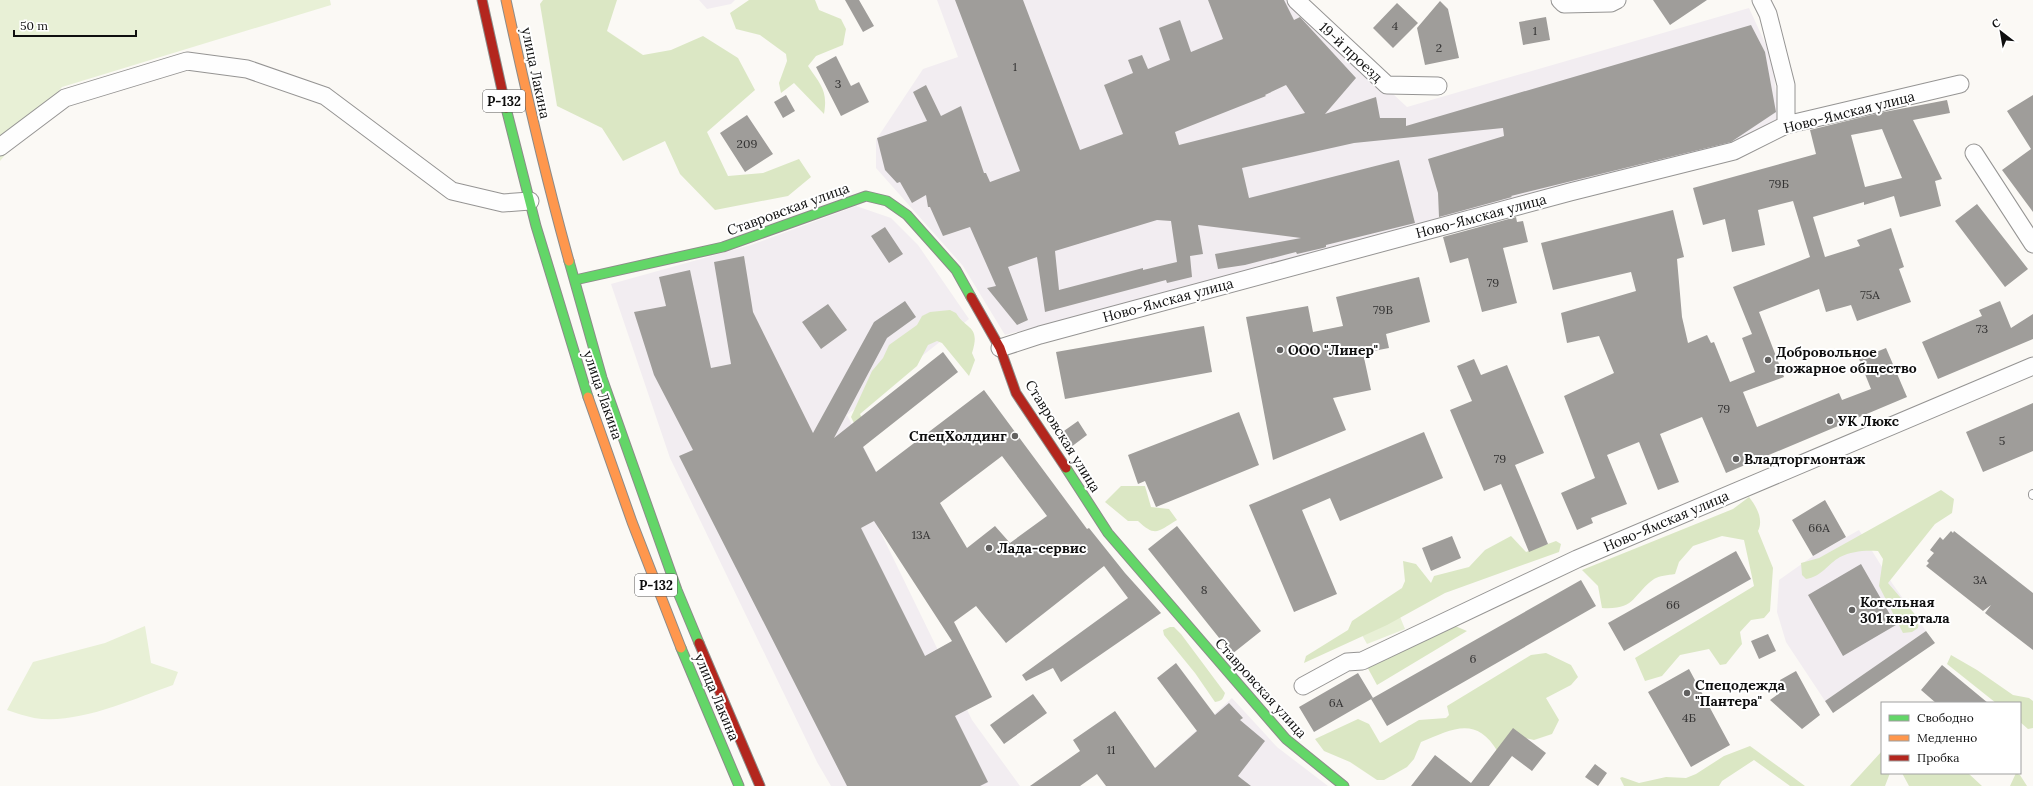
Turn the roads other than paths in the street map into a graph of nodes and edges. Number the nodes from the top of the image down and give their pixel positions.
1 (482, 0) edge
2 (506, 0) edge
3 (1296, 0) edge
4 (1617, 0) edge
5 (1761, 0) edge
6 (1562, 2) edge
7 (1960, 84) dead end
8 (1438, 86) dead end
9 (1786, 125) junction
10 (0, 147) edge
11 (1974, 153) dead end
12 (530, 201) junction
13 (2033, 244) edge
14 (575, 280) junction
15 (1000, 348) junction
16 (2033, 366) edge
17 (1303, 686) dead end
18 (739, 786) edge
19 (760, 786) edge
20 (1344, 786) edge

1 - 12 main road, улица Лакина / Р-132
2 - 14 main road, улица Лакина / Р-132
3 - 8 street, 19-й проезд
4 - 6 street
5 - 9 street
7 - 9 street, Ново-Ямская улица
9 - 15 street, Ново-Ямская улица
10 - 12 street
11 - 13 street
12 - 18 main road, улица Лакина / Р-132
14 - 15 main road, Ставровская улица
14 - 19 main road, улица Лакина / Р-132
15 - 20 main road, Ставровская улица
16 - 17 street, Ново-Ямская улица

